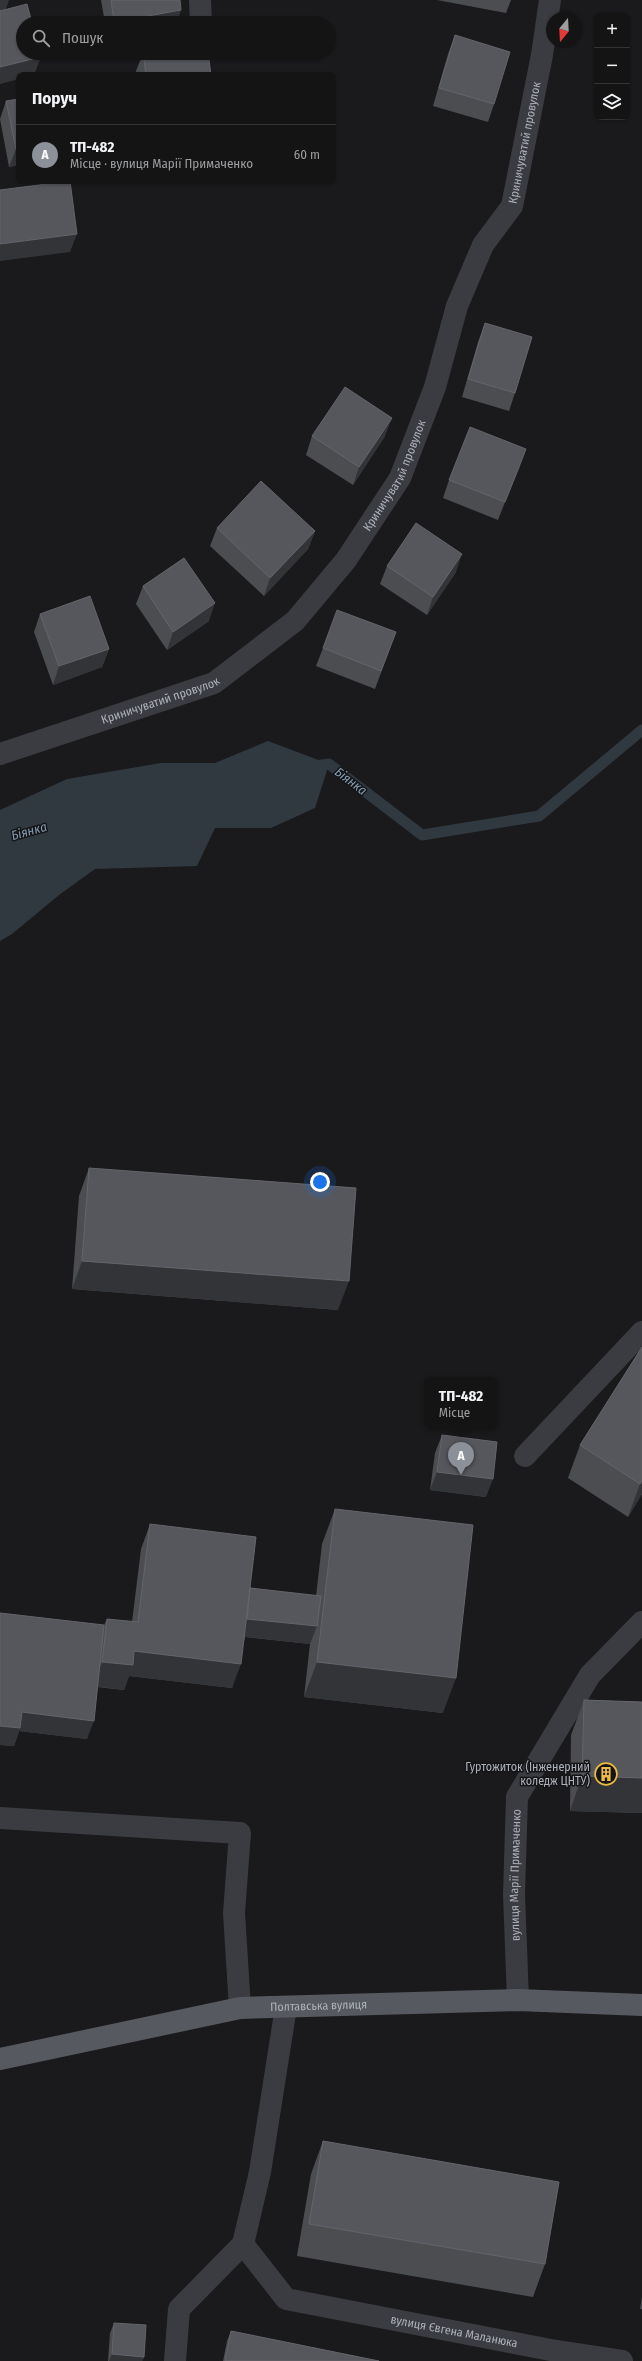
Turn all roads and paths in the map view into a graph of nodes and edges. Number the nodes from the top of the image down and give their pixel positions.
1 (200, 0) edge
2 (550, 0) edge
3 (201, 16) edge
4 (0, 754) edge
5 (642, 1332) edge
6 (525, 1456) dead end
7 (642, 1622) edge
8 (0, 1818) edge
9 (518, 2000) junction
10 (642, 2005) edge
11 (286, 2006) junction
12 (240, 2008) junction
13 (0, 2059) edge
14 (243, 2244) junction
15 (557, 2356) edge
16 (175, 2361) edge
17 (622, 2361) edge

1 - 3 street
2 - 4 street, Криничуватий провулок
5 - 6 street
7 - 9 street, вулиця Марії Примаченко
8 - 12 street
9 - 10 main road, Полтавська вулиця
9 - 11 main road, Полтавська вулиця
11 - 12 main road, Полтавська вулиця
11 - 14 street
12 - 13 main road, Полтавська вулиця
14 - 15 street, вулиця Євгена Маланюка
14 - 16 street
15 - 17 street, вулиця Євгена Маланюка

